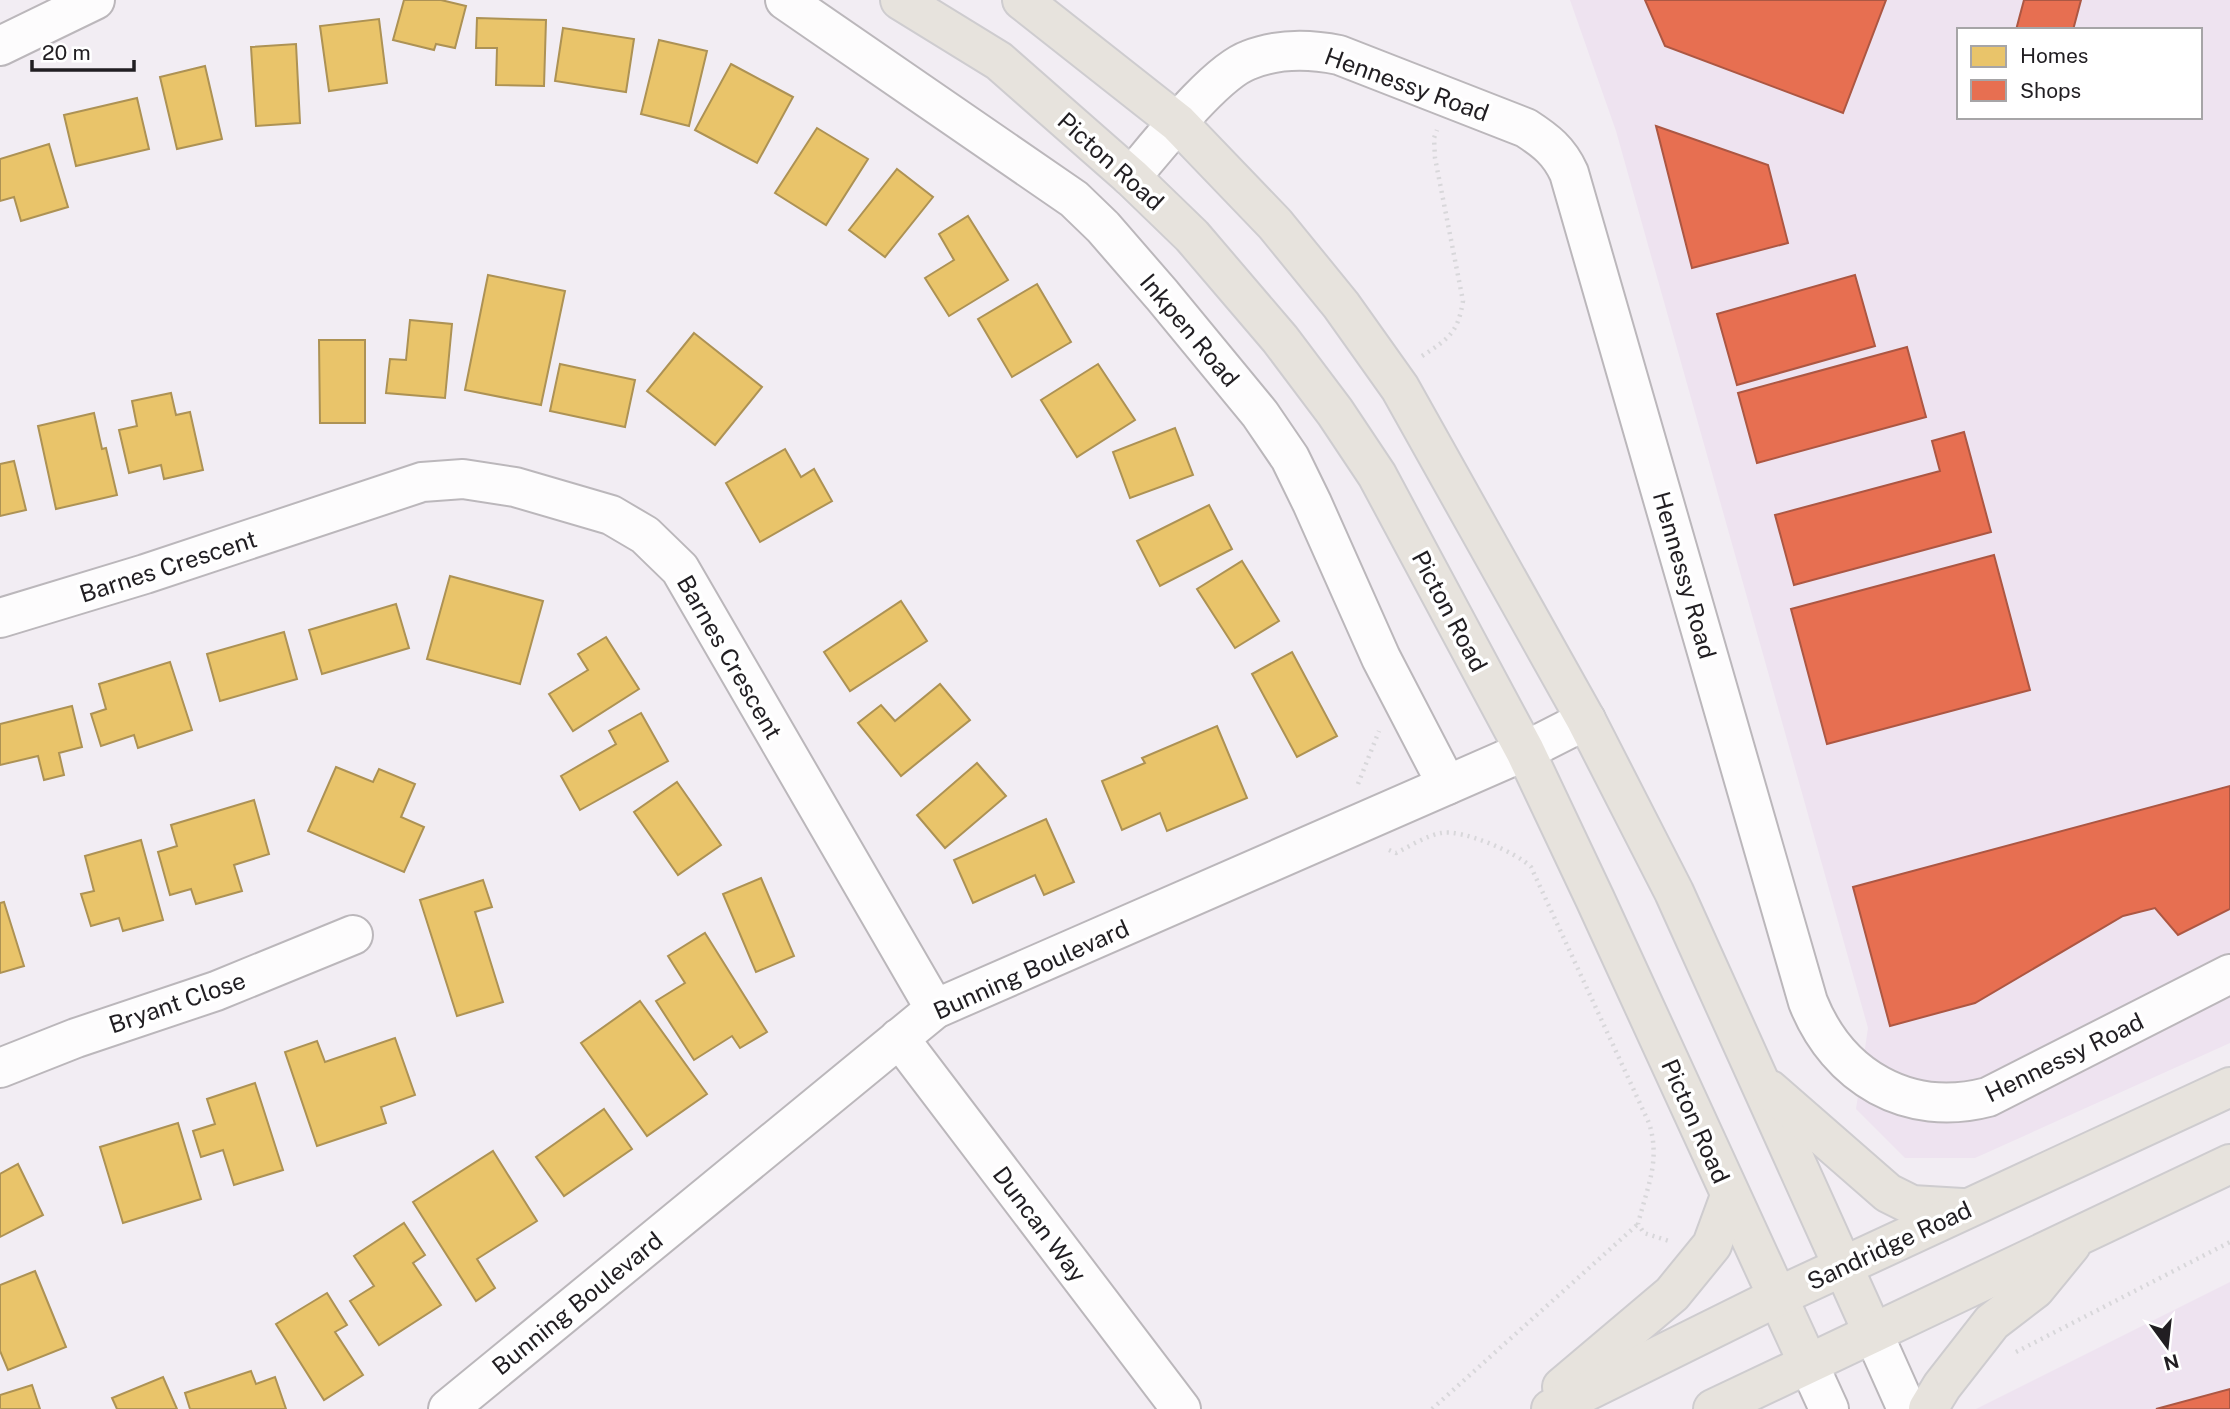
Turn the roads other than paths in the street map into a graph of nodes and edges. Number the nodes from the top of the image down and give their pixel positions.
1 (94, 0) edge
2 (785, 0) edge
3 (900, 0) edge
4 (1022, 0) edge
5 (0, 46) edge
6 (1178, 123) junction
7 (1131, 177) junction
8 (0, 618) edge
9 (1586, 720) junction
10 (1525, 751) junction
11 (1447, 785) junction
12 (353, 935) dead end
13 (2230, 974) edge
14 (935, 1009) junction
15 (899, 1038) junction
16 (0, 1068) edge
17 (1758, 1079) junction
18 (2230, 1087) edge
19 (2230, 1164) edge
20 (1730, 1196) junction
21 (1967, 1208) junction
22 (2079, 1236) junction
23 (1843, 1266) junction
24 (1777, 1297) junction
25 (1873, 1333) junction
26 (1808, 1363) junction
27 (1718, 1408) edge
28 (448, 1409) edge
29 (1181, 1409) edge
30 (1536, 1409) edge
31 (1551, 1409) edge
32 (1829, 1409) edge
33 (1907, 1409) edge
34 (1928, 1409) edge

1 - 5 street
2 - 11 street, Inkpen Road
3 - 7 main road, Picton Road
4 - 6 main road
6 - 7 street, Hennessy Road
6 - 9 main road
6 - 13 street, Hennessy Road
7 - 10 main road, Picton Road
8 - 14 street, Barnes Crescent
9 - 10 street, Bunning Boulevard
9 - 17 main road
10 - 11 street, Bunning Boulevard
10 - 20 main road, Picton Road
11 - 14 street, Bunning Boulevard
12 - 16 street, Bryant Close
14 - 15 street, Bunning Boulevard
15 - 28 street, Bunning Boulevard
15 - 29 street, Duncan Way
17 - 21 main road
17 - 23 main road
18 - 21 main road, Sandridge Road
19 - 22 main road
20 - 24 main road, Picton Road
20 - 30 main road
21 - 23 main road, Sandridge Road
22 - 25 main road
22 - 34 main road
23 - 24 main road, Sandridge Road
23 - 25 main road
24 - 26 main road, Picton Road
24 - 31 main road, Sandridge Road
25 - 26 main road
25 - 33 street
26 - 27 main road
26 - 32 street

